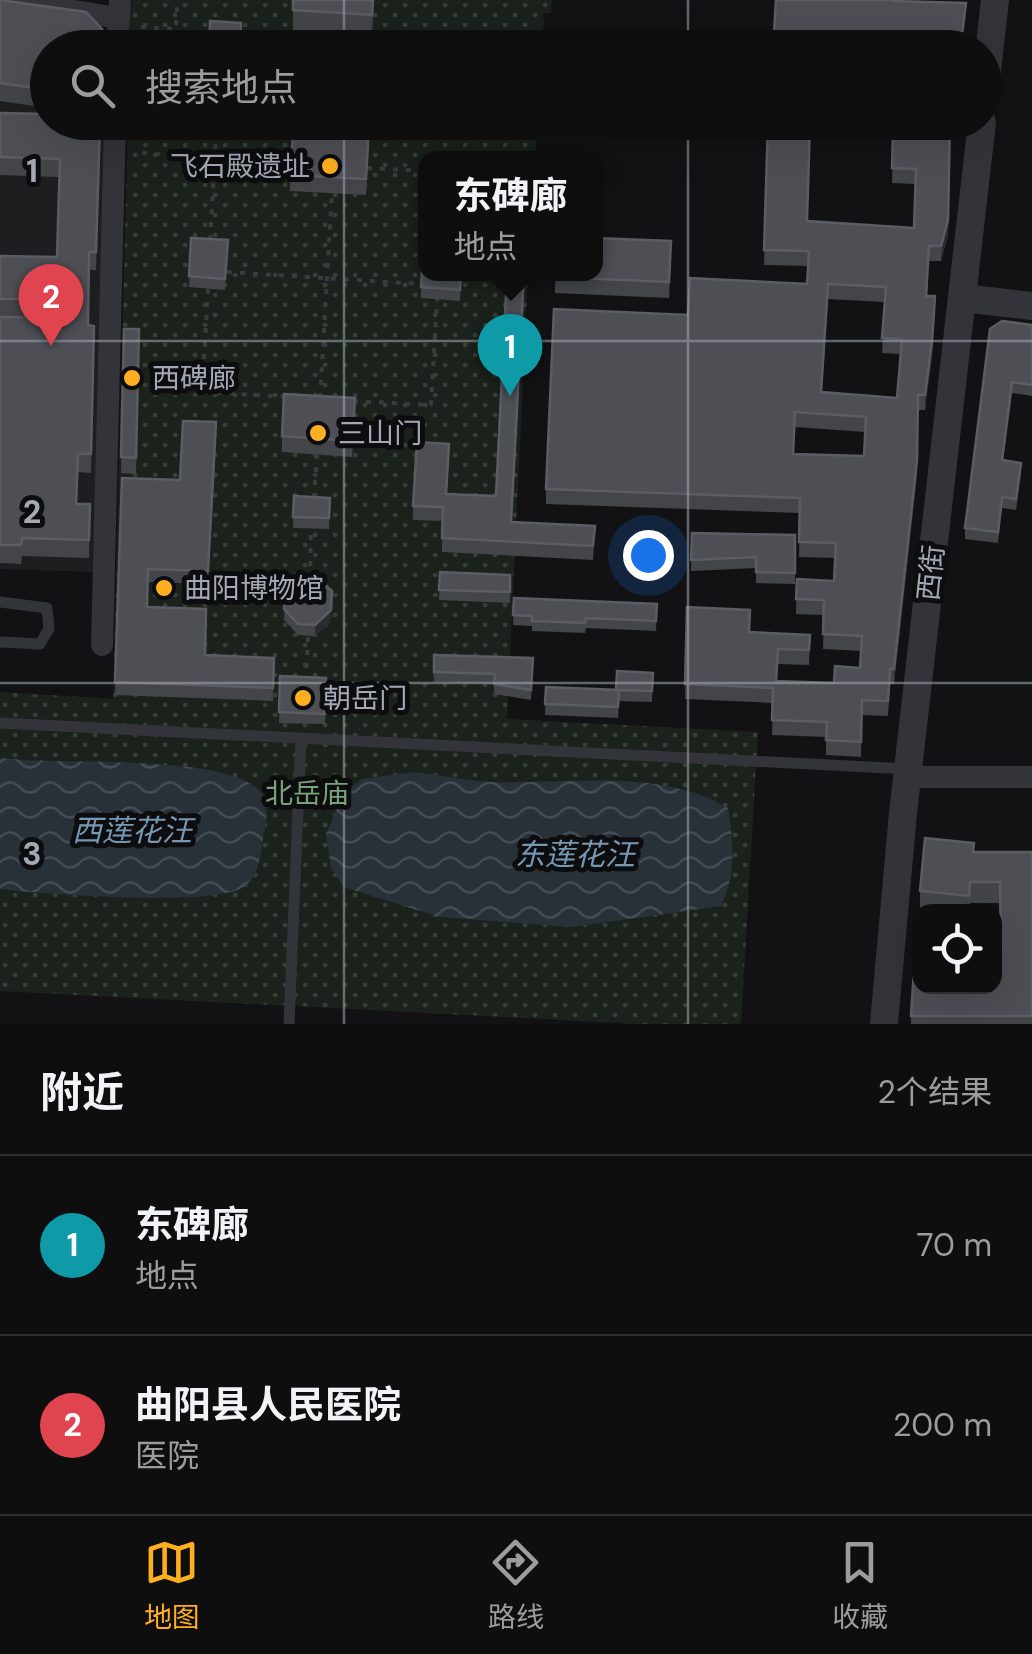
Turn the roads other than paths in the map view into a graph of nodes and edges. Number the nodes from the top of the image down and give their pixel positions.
1 (3, 0) edge
2 (996, 0) edge
3 (119, 9) edge
4 (992, 30) edge
5 (115, 140) edge
6 (980, 140) edge
7 (962, 298) junction
8 (1032, 306) edge
9 (0, 602) edge
10 (0, 642) edge
11 (102, 645) dead end
12 (0, 723) edge
13 (302, 738) junction
14 (908, 773) junction
15 (1032, 777) edge
16 (288, 1024) edge
17 (884, 1024) edge

1 - 3 street
2 - 4 street
5 - 11 street
6 - 7 street, 西街
7 - 8 street
7 - 14 street, 西街
9 - 10 lane
12 - 13 lane
13 - 14 lane
13 - 16 lane
14 - 15 street
14 - 17 street, 西街

